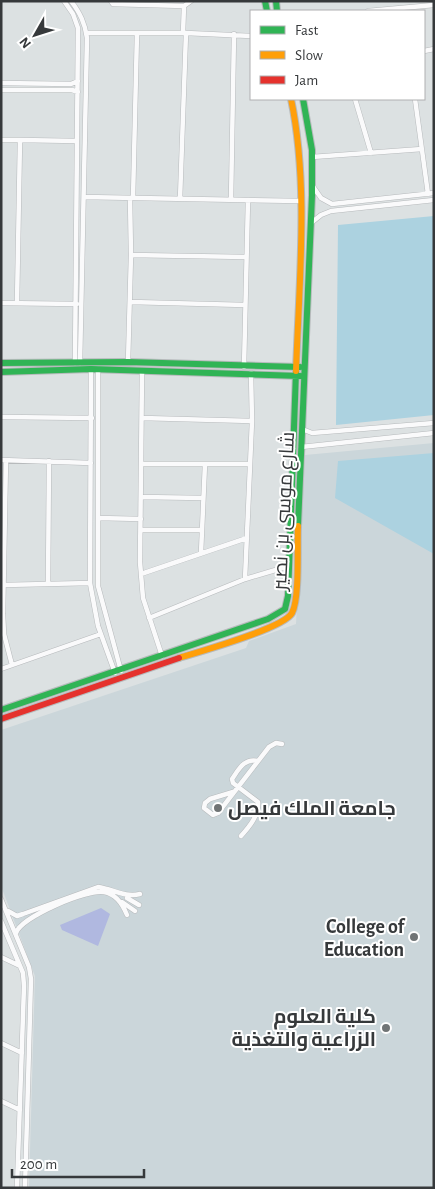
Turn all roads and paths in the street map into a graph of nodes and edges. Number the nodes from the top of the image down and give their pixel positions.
1 (64, 1) edge
2 (71, 1) edge
3 (110, 1) edge
4 (191, 1) edge
5 (141, 3) edge
6 (434, 5) edge
7 (184, 6) junction
8 (379, 10) edge
9 (137, 33) junction
10 (184, 33) junction
11 (87, 34) junction
12 (234, 34) junction
13 (250, 36) edge
14 (78, 80) junction
15 (1, 83) edge
16 (1, 90) edge
17 (78, 92) junction
18 (291, 100) edge
19 (303, 100) edge
20 (355, 100) edge
21 (415, 100) edge
22 (1, 140) edge
23 (20, 140) junction
24 (77, 141) junction
25 (422, 149) junction
26 (371, 153) junction
27 (312, 157) junction
28 (312, 185) junction
29 (434, 193) edge
30 (428, 194) junction
31 (84, 197) junction
32 (131, 198) junction
33 (180, 199) junction
34 (231, 200) junction
35 (248, 200) junction
36 (434, 200) edge
37 (300, 201) junction
38 (311, 223) junction
39 (131, 255) junction
40 (246, 257) junction
41 (131, 302) junction
42 (1, 303) edge
43 (18, 303) junction
44 (75, 304) junction
45 (82, 304) junction
46 (245, 304) junction
47 (128, 362) junction
48 (1, 363) edge
49 (77, 363) junction
50 (244, 367) junction
51 (297, 367) junction
52 (305, 367) junction
53 (95, 369) junction
54 (142, 371) junction
55 (1, 372) edge
56 (251, 373) junction
57 (297, 376) junction
58 (305, 376) junction
59 (1, 417) edge
60 (92, 418) junction
61 (142, 418) junction
62 (252, 421) junction
63 (434, 423) edge
64 (302, 429) junction
65 (434, 433) edge
66 (302, 447) junction
67 (3, 460) edge
68 (49, 462) junction
69 (91, 463) junction
70 (142, 464) junction
71 (205, 464) junction
72 (250, 464) junction
73 (141, 497) junction
74 (204, 498) junction
75 (98, 518) junction
76 (141, 519) junction
77 (141, 530) junction
78 (202, 530) junction
79 (91, 533) junction
80 (98, 533) junction
81 (247, 538) junction
82 (201, 553) junction
83 (3, 561) edge
84 (289, 566) junction
85 (141, 574) junction
86 (245, 579) junction
87 (90, 583) junction
88 (48, 584) junction
89 (4, 585) junction
90 (149, 618) junction
91 (101, 634) junction
92 (162, 656) junction
93 (12, 665) junction
94 (1, 669) edge
95 (118, 672) junction
96 (1, 710) edge
97 (1, 719) edge
98 (282, 744) dead end
99 (258, 761) junction
100 (238, 786) junction
101 (233, 792) junction
102 (241, 836) dead end
103 (122, 894) junction
104 (140, 894) dead end
105 (1, 899) edge
106 (119, 900) junction
107 (139, 905) dead end
108 (5, 909) junction
109 (135, 911) dead end
110 (127, 916) dead end
111 (1, 921) edge
112 (16, 933) junction
113 (1, 957) edge
114 (20, 966) junction
115 (1, 1043) edge
116 (22, 1053) junction
117 (1, 1101) edge
118 (20, 1110) junction
119 (17, 1188) edge
120 (25, 1188) edge

1 - 14 street
2 - 11 street
3 - 5 street
4 - 7 street
5 - 7 street
6 - 8 street
7 - 10 street
9 - 10 street
9 - 11 street
9 - 32 street
10 - 12 street
10 - 33 street
11 - 31 street
12 - 13 street
12 - 34 street
14 - 15 street
14 - 17 street
16 - 17 street
17 - 24 street
18 - 37 street, شارع موسى بن نصير
19 - 27 street, شارع موسى بن نصير
20 - 26 street
21 - 25 street
22 - 23 street
23 - 24 street
23 - 43 street
24 - 44 street
25 - 26 street
25 - 30 street
26 - 27 street
27 - 28 street, شارع موسى بن نصير
28 - 30 street
28 - 38 street, شارع موسى بن نصير
29 - 30 street
31 - 32 street
31 - 45 street
32 - 33 street
32 - 39 street
33 - 34 street
34 - 35 street
35 - 37 street
35 - 40 street
36 - 38 street
37 - 51 street, شارع موسى بن نصير
38 - 52 street, شارع موسى بن نصير
39 - 40 street
39 - 41 street
40 - 46 street
41 - 46 street
41 - 47 street
42 - 43 street
43 - 44 street
44 - 45 street
44 - 49 street
45 - 49 street
46 - 50 street
47 - 49 street
47 - 50 street
48 - 49 street
50 - 51 street
51 - 52 street
51 - 57 street, شارع موسى بن نصير
52 - 58 street, شارع موسى بن نصير
53 - 54 street
53 - 55 street
53 - 60 street
53 - 75 street
54 - 56 street
54 - 61 street
56 - 57 street
56 - 62 street
57 - 58 street
57 - 84 street, شارع موسى بن نصير
58 - 64 street, شارع موسى بن نصير
59 - 60 street
60 - 69 street
61 - 62 street
61 - 70 street
62 - 72 street
63 - 64 street
64 - 66 street, شارع موسى بن نصير
65 - 66 street
66 - 97 street, شارع موسى بن نصير
67 - 68 street
67 - 83 street
68 - 69 street
68 - 88 street
69 - 79 street
70 - 71 street
70 - 73 street
71 - 72 street
71 - 74 street
72 - 81 street
73 - 74 street
73 - 76 street
74 - 78 street
75 - 76 street
75 - 80 street
76 - 77 street
77 - 78 street
77 - 85 street
78 - 82 street
79 - 80 street
79 - 87 street
80 - 95 street
81 - 82 street
81 - 86 street
82 - 85 street
83 - 89 street
84 - 86 street
84 - 92 street, شارع موسى بن نصير
85 - 90 street
86 - 90 street
87 - 88 street
87 - 91 street
88 - 89 street
89 - 93 street
90 - 92 street
91 - 93 street
91 - 95 street
92 - 95 street, شارع موسى بن نصير
93 - 94 street
95 - 96 street, شارع موسى بن نصير
98 - 99 street
99 - 100 street
99 - 100 street
100 - 101 street
100 - 102 street
101 - 101 street
103 - 104 street
103 - 107 street
103 - 108 street
105 - 108 street
106 - 109 street
106 - 110 street
106 - 112 street
108 - 112 street
111 - 114 street
112 - 120 street
113 - 114 street
114 - 116 street
115 - 116 street
116 - 118 street
117 - 118 street
118 - 119 street

